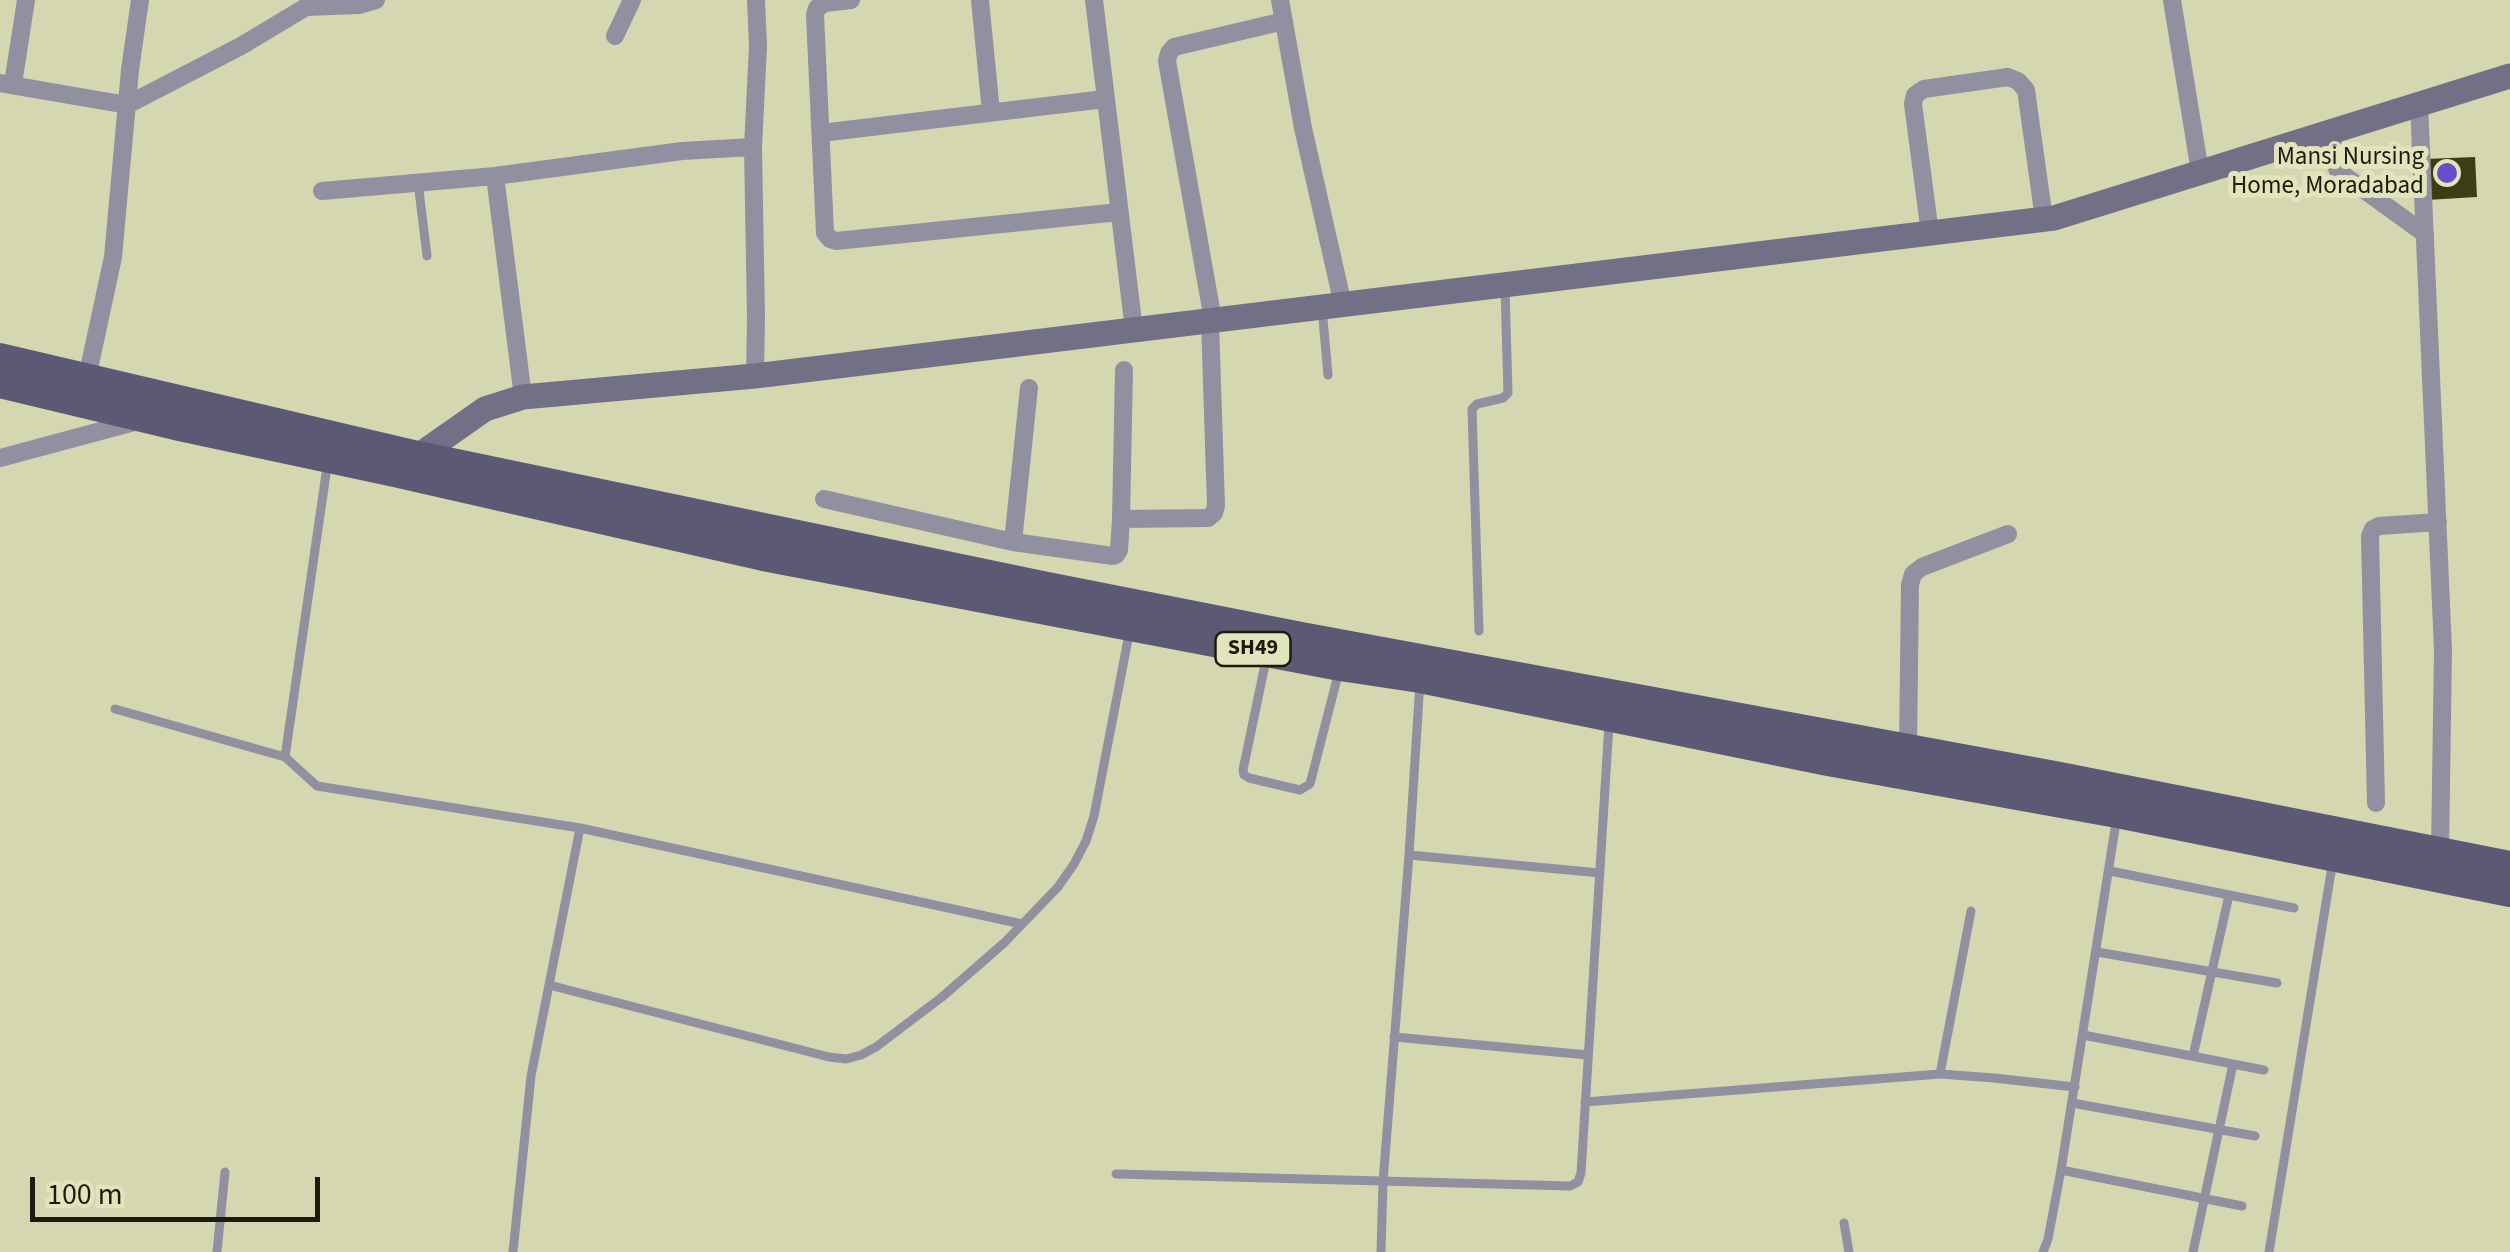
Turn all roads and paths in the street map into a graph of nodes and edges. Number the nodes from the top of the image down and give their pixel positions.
1 (26, 0) edge
2 (140, 0) edge
3 (376, 0) edge
4 (632, 0) edge
5 (756, 0) edge
6 (851, 0) edge
7 (980, 0) edge
8 (1094, 0) edge
9 (1280, 0) edge
10 (2172, 0) edge
11 (1284, 21) junction
12 (615, 36) dead end
13 (2510, 76) edge
14 (6, 83) edge
15 (1105, 99) junction
16 (2419, 104) junction
17 (128, 105) junction
18 (991, 112) junction
19 (2331, 131) junction
20 (821, 133) junction
21 (753, 147) junction
22 (2200, 172) junction
23 (495, 176) junction
24 (418, 182) junction
25 (322, 191) dead end
26 (1119, 212) junction
27 (2044, 219) junction
28 (1930, 233) junction
29 (2425, 234) junction
30 (427, 256) dead end
31 (1505, 285) junction
32 (1333, 306) junction
33 (1212, 321) junction
34 (1134, 330) junction
35 (0, 358) edge
36 (1124, 370) dead end
37 (1328, 375) dead end
38 (754, 376) junction
39 (87, 378) junction
40 (0, 383) edge
41 (1029, 388) dead end
42 (523, 396) junction
43 (148, 418) junction
44 (418, 456) junction
45 (0, 458) edge
46 (328, 458) junction
47 (824, 498) dead end
48 (1122, 519) junction
49 (914, 520) junction
50 (2438, 522) junction
51 (2008, 534) dead end
52 (1012, 542) junction
53 (912, 559) junction
54 (1131, 625) junction
55 (1479, 631) dead end
56 (1268, 652) junction
57 (1340, 666) junction
58 (1420, 678) junction
59 (115, 710) dead end
60 (1610, 718) junction
61 (1908, 749) junction
62 (285, 757) junction
63 (2376, 803) dead end
64 (2117, 813) junction
65 (580, 828) junction
66 (2440, 852) junction
67 (1409, 855) junction
68 (2334, 857) junction
69 (2510, 866) edge
70 (2110, 870) junction
71 (1600, 873) junction
72 (2510, 892) edge
73 (2229, 895) junction
74 (2294, 908) dead end
75 (1971, 910) dead end
76 (1022, 924) junction
77 (2097, 952) junction
78 (2212, 972) junction
79 (2276, 983) dead end
80 (549, 985) junction
81 (2084, 1035) junction
82 (1394, 1037) junction
83 (1588, 1056) junction
84 (2193, 1056) junction
85 (2233, 1064) junction
86 (2264, 1070) dead end
87 (1940, 1074) junction
88 (2075, 1087) junction
89 (1585, 1102) junction
90 (2072, 1103) junction
91 (2219, 1130) junction
92 (2255, 1136) dead end
93 (2061, 1170) junction
94 (225, 1172) dead end
95 (1116, 1174) dead end
96 (1383, 1182) junction
97 (2204, 1198) junction
98 (2242, 1206) dead end
99 (1844, 1223) dead end
100 (217, 1252) edge
101 (513, 1252) edge
102 (1382, 1252) edge
103 (1849, 1252) edge
104 (2043, 1252) edge
105 (2194, 1252) edge
106 (2268, 1252) edge

1 - 14 street
2 - 17 street
3 - 17 street
4 - 12 street
5 - 21 street
6 - 20 street
7 - 18 street
8 - 15 street
9 - 11 street
10 - 22 street
11 - 32 street
11 - 33 street
13 - 16 street
14 - 17 street
15 - 18 street
15 - 26 street
16 - 19 street
16 - 29 street
17 - 39 street
18 - 20 street
19 - 22 street
19 - 29 street
20 - 26 street
21 - 23 street
21 - 38 street
22 - 27 street
23 - 24 street
23 - 42 street
24 - 25 street
24 - 30 lane
26 - 34 street
27 - 28 street
27 - 28 street
28 - 31 street
29 - 50 street
31 - 32 street
31 - 55 lane
32 - 33 street
32 - 37 lane
33 - 34 street
33 - 48 street
34 - 38 street
35 - 39 main road, SH49
36 - 48 street
38 - 42 street
39 - 44 main road, SH49
40 - 43 main road, SH49
41 - 52 street
42 - 44 street
43 - 45 street
43 - 46 main road, SH49
44 - 53 main road, SH49
46 - 54 main road, SH49
46 - 62 lane
47 - 49 street
48 - 52 street
49 - 52 street
49 - 53 street
50 - 63 street
50 - 66 street
51 - 61 street
53 - 61 main road, SH49
54 - 56 main road, SH49
54 - 76 lane
56 - 57 main road, SH49
56 - 57 lane
57 - 58 main road, SH49
58 - 60 main road, SH49
58 - 67 lane
59 - 62 lane
60 - 64 main road, SH49
60 - 71 lane
61 - 66 main road, SH49
62 - 65 lane
64 - 68 main road, SH49
64 - 70 lane
65 - 76 lane
65 - 80 lane
66 - 69 main road, SH49
67 - 71 lane
67 - 82 lane
68 - 72 main road, SH49
68 - 106 lane
70 - 73 lane
70 - 77 lane
71 - 83 lane
73 - 74 lane
73 - 78 lane
75 - 87 lane
76 - 80 lane
77 - 78 lane
77 - 81 lane
78 - 79 lane
78 - 84 lane
80 - 101 lane
81 - 84 lane
81 - 88 lane
82 - 83 lane
82 - 96 lane
83 - 89 lane
84 - 85 lane
85 - 86 lane
85 - 91 lane
87 - 88 lane
87 - 89 lane
88 - 90 lane
89 - 96 lane
90 - 91 lane
90 - 93 lane
91 - 92 lane
91 - 97 lane
93 - 97 lane
93 - 104 lane
94 - 100 lane
95 - 96 lane
96 - 102 lane
97 - 98 lane
97 - 105 lane
99 - 103 lane

